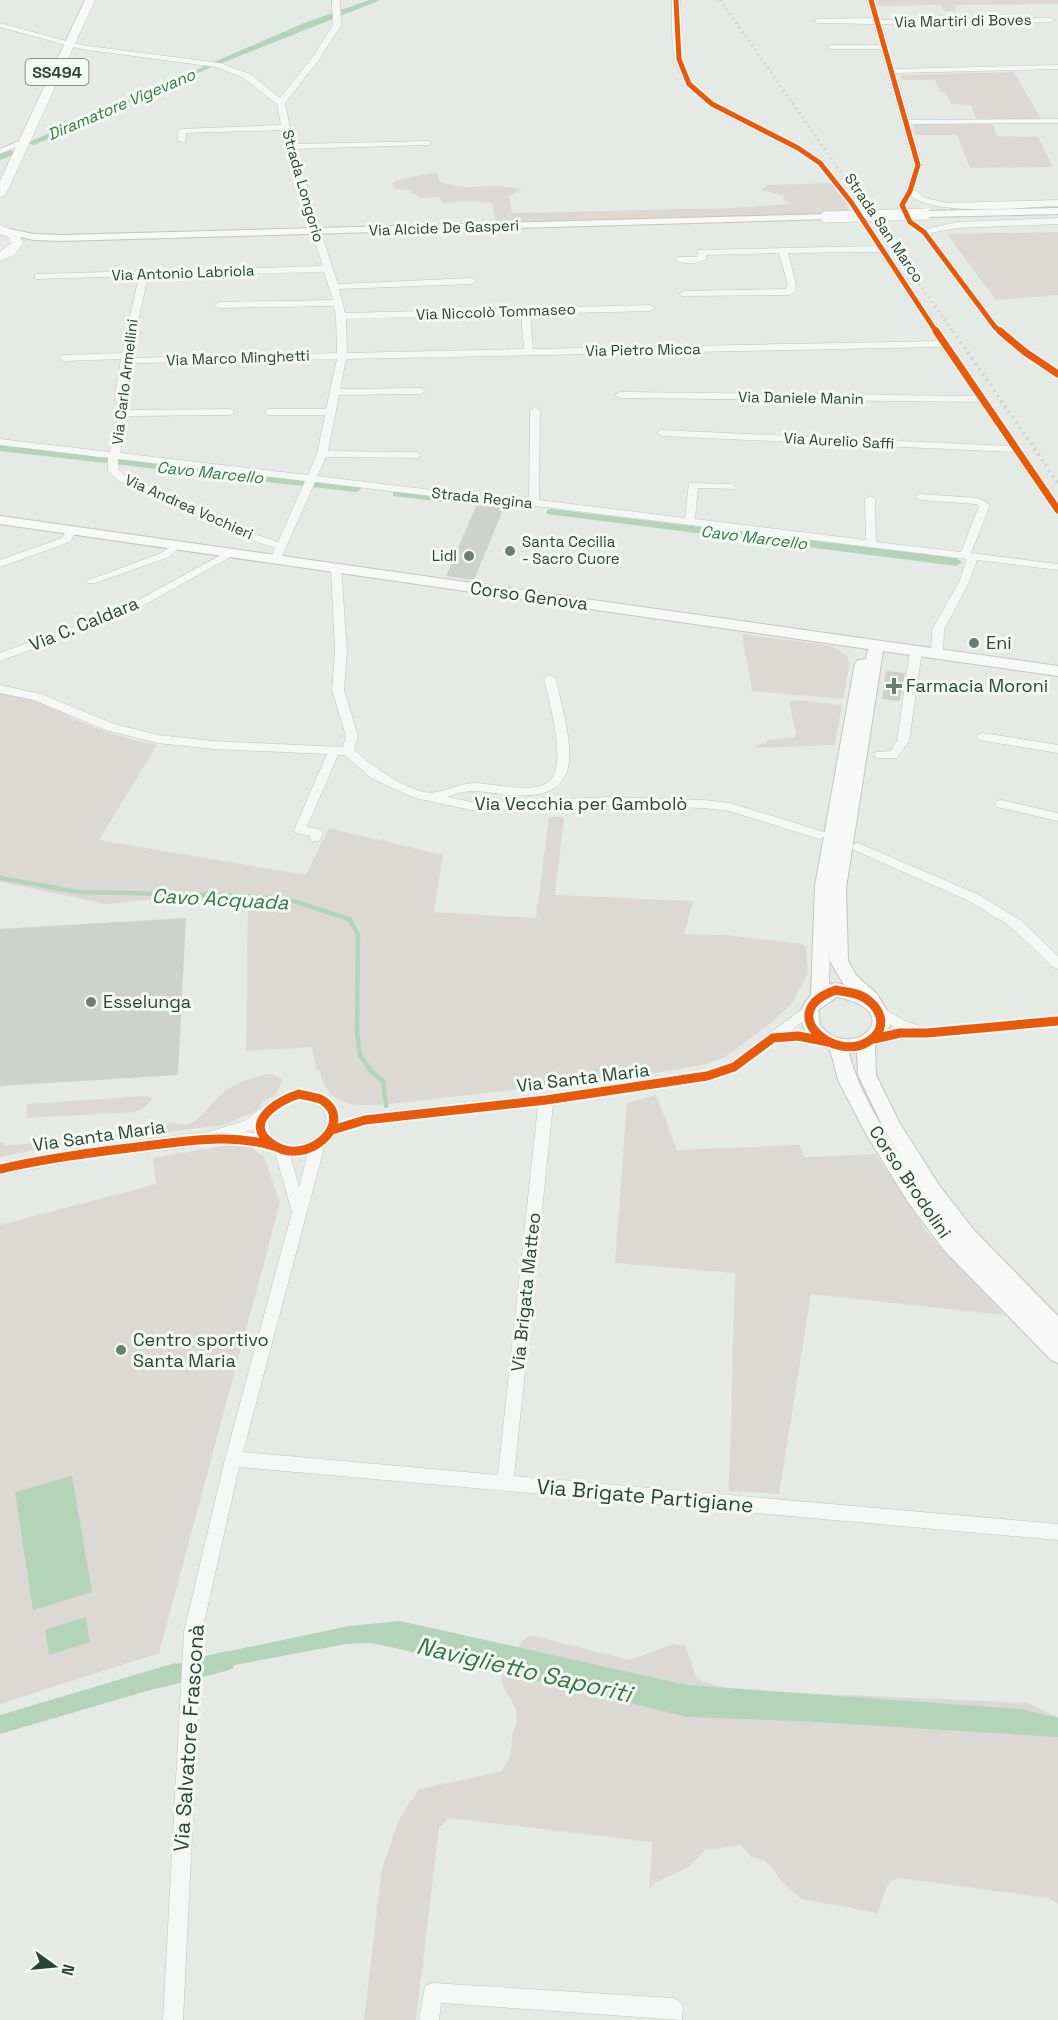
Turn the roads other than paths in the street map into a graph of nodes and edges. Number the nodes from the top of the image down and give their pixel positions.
1 (90, 0) edge
2 (336, 0) edge
3 (676, 0) edge
4 (872, 0) edge
5 (1051, 20) dead end
6 (818, 21) dead end
7 (876, 21) junction
8 (0, 25) edge
9 (70, 42) junction
10 (885, 47) junction
11 (831, 48) dead end
12 (1058, 67) edge
13 (893, 71) junction
14 (281, 103) junction
15 (1058, 121) edge
16 (907, 122) junction
17 (285, 127) junction
18 (182, 141) dead end
19 (428, 143) dead end
20 (22, 146) junction
21 (289, 147) junction
22 (0, 152) edge
23 (910, 191) junction
24 (0, 194) edge
25 (1058, 203) edge
26 (1058, 211) edge
27 (1058, 221) edge
28 (4, 229) edge
29 (315, 231) junction
30 (924, 232) junction
31 (62, 238) junction
32 (881, 249) junction
33 (783, 251) junction
34 (5, 254) edge
35 (679, 260) dead end
36 (327, 268) junction
37 (144, 274) junction
38 (38, 276) dead end
39 (472, 281) dead end
40 (334, 287) junction
41 (684, 294) dead end
42 (338, 303) junction
43 (219, 305) dead end
44 (650, 308) dead end
45 (525, 311) junction
46 (341, 316) junction
47 (944, 344) junction
48 (529, 352) junction
49 (342, 355) junction
50 (64, 358) dead end
51 (130, 358) junction
52 (1058, 374) edge
53 (421, 390) dead end
54 (335, 392) junction
55 (620, 395) dead end
56 (983, 399) junction
57 (535, 410) dead end
58 (230, 412) dead end
59 (269, 412) dead end
60 (331, 412) junction
61 (124, 413) junction
62 (662, 433) dead end
63 (0, 441) edge
64 (1015, 449) junction
65 (322, 454) junction
66 (115, 455) junction
67 (417, 455) dead end
68 (313, 478) junction
69 (731, 487) dead end
70 (920, 497) dead end
71 (870, 499) dead end
72 (534, 504) junction
73 (1058, 510) edge
74 (0, 520) edge
75 (690, 522) junction
76 (72, 530) junction
77 (871, 544) junction
78 (177, 545) junction
79 (230, 553) junction
80 (279, 553) junction
81 (969, 556) junction
82 (0, 564) edge
83 (1058, 567) edge
84 (336, 568) junction
85 (91, 581) dead end
86 (830, 639) junction
87 (872, 645) junction
88 (911, 650) junction
89 (937, 654) junction
90 (0, 657) edge
91 (868, 668) junction
92 (1058, 671) edge
93 (550, 679) dead end
94 (0, 689) edge
95 (983, 737) dead end
96 (1058, 749) edge
97 (341, 751) junction
98 (880, 755) dead end
99 (435, 799) junction
100 (1001, 804) dead end
101 (1058, 817) edge
102 (820, 835) dead end
103 (315, 838) dead end
104 (858, 847) dead end
105 (1058, 964) edge
106 (820, 995) junction
107 (876, 1005) junction
108 (808, 1010) junction
109 (1058, 1021) edge
110 (927, 1033) junction
111 (773, 1038) junction
112 (870, 1041) junction
113 (833, 1044) junction
114 (546, 1100) junction
115 (265, 1114) junction
116 (333, 1114) junction
117 (364, 1120) junction
118 (332, 1130) junction
119 (213, 1137) junction
120 (316, 1146) junction
121 (277, 1147) junction
122 (0, 1169) edge
123 (298, 1212) junction
124 (1058, 1329) edge
125 (1058, 1354) edge
126 (233, 1459) junction
127 (505, 1484) junction
128 (1058, 1532) edge
129 (173, 2020) edge
130 (429, 2020) edge
131 (672, 2020) edge

1 - 9 main road, SS494
2 - 14 street
3 - 32 street, Strada San Marco
4 - 7 street
5 - 7 street, Via Martiri di Boves
6 - 7 street, Via Martiri di Boves
7 - 10 street
8 - 9 street
9 - 14 street
9 - 20 main road, SS494
10 - 11 street
10 - 13 street
12 - 13 street
13 - 16 street
14 - 17 street, Strada Longorio
15 - 16 street
16 - 23 street
17 - 18 street
17 - 21 street, Strada Longorio
19 - 21 street
20 - 22 street
20 - 24 main road, SS494
21 - 29 street, Strada Longorio
23 - 25 street
23 - 30 street
26 - 29 main road, Via Alcide De Gasperi, bridge
27 - 30 street
28 - 31 main road, Via Alcide De Gasperi
28 - 34 main road
29 - 31 main road, Via Alcide De Gasperi
29 - 36 street, Strada Longorio
30 - 52 street
31 - 34 main road, Via Alcide De Gasperi
32 - 33 street, Strada San Marco
32 - 47 street, Strada San Marco
33 - 35 street, Strada San Marco
33 - 41 street
36 - 37 street, Via Antonio Labriola
36 - 40 street, Strada Longorio
37 - 38 street, Via Antonio Labriola
37 - 51 street, Via Carlo Armellini
39 - 40 street
40 - 42 street, Strada Longorio
42 - 43 street
42 - 46 street, Strada Longorio
44 - 45 street, Via Niccolò Tommaseo
45 - 46 street, Via Niccolò Tommaseo
45 - 48 street
46 - 49 street, Strada Longorio
47 - 48 street, Via Pietro Micca
47 - 56 street, Strada San Marco
48 - 49 street, Via Pietro Micca
49 - 51 street, Via Marco Minghetti
49 - 54 street, Strada Longorio
50 - 51 street, Via Marco Minghetti
51 - 61 street, Via Carlo Armellini
53 - 54 street
54 - 60 street, Strada Longorio
55 - 56 street, Via Daniele Manin
56 - 64 street, Strada San Marco
57 - 72 street
58 - 61 street
59 - 60 street
60 - 65 street, Strada Longorio
61 - 66 street, Via Carlo Armellini
62 - 64 street, Via Aurelio Saffi
63 - 66 street, Strada Regina
64 - 73 street, Strada San Marco
65 - 67 street
65 - 68 street, Strada Longorio
66 - 68 street, Strada Regina
66 - 80 street, Via Andrea Vochieri
68 - 72 street, Strada Regina
68 - 80 street, Strada Longorio
69 - 75 street
70 - 81 street
71 - 77 street
72 - 75 street, Strada Regina
74 - 76 main road, Corso Genova
75 - 77 street, Strada Regina
76 - 78 main road, Corso Genova
76 - 82 street
77 - 81 street, Strada Regina
78 - 79 main road, Corso Genova
78 - 85 street
79 - 80 main road, Corso Genova
79 - 90 street, Via C. Caldara
80 - 84 main road, Corso Genova
81 - 83 street, Strada Regina
81 - 89 street
84 - 86 main road, Corso Genova
84 - 97 street
86 - 87 main road, Corso Genova
86 - 91 main road
87 - 88 main road, Corso Genova
87 - 91 main road
88 - 89 main road, Corso Genova
88 - 91 main road
88 - 98 street
89 - 92 main road, Corso Genova
91 - 106 main road
91 - 107 main road
93 - 99 street
94 - 97 street
95 - 96 street
97 - 99 street, Via Vecchia per Gambolò
97 - 103 street
99 - 102 street, Via Vecchia per Gambolò
100 - 101 street
104 - 105 street
106 - 107 main road
106 - 108 main road
107 - 110 street
107 - 112 main road, Corso Brodolini
108 - 111 street, Via Santa Maria
108 - 113 main road, Corso Brodolini
109 - 110 street
110 - 112 street
111 - 113 street
111 - 114 street, Via Santa Maria
112 - 113 main road
112 - 124 main road, Corso Brodolini
113 - 125 main road, Corso Brodolini
114 - 117 street, Via Santa Maria
114 - 127 street, Via Brigata Matteo
115 - 116 street, Via Santa Maria
115 - 119 street, Via Santa Maria
115 - 121 street
116 - 117 street, Via Santa Maria
116 - 118 street
117 - 118 street, Via Santa Maria
118 - 120 street, Via Santa Maria
119 - 121 street, Via Santa Maria
119 - 122 street, Via Santa Maria
120 - 121 street, Via Santa Maria
120 - 123 street
121 - 123 street
123 - 126 street, Via Salvatore Frasconà
126 - 127 street, Via Brigate Partigiane
126 - 129 street, Via Salvatore Frasconà
127 - 128 street, Via Brigate Partigiane
130 - 131 street

